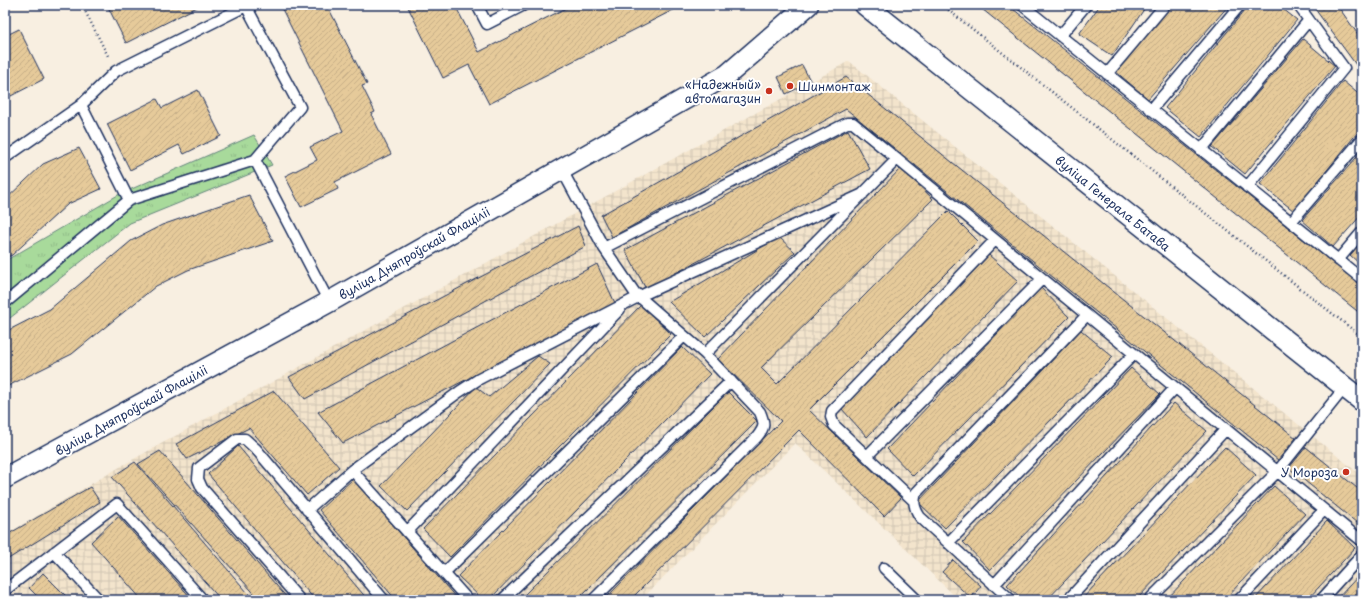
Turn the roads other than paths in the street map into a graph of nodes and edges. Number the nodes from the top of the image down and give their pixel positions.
1 (477, 5) edge
2 (524, 5) edge
3 (808, 5) edge
4 (865, 5) edge
5 (1022, 5) edge
6 (1086, 5) edge
7 (1165, 5) edge
8 (1240, 5) edge
9 (1298, 5) edge
10 (1309, 20) junction
11 (1060, 36) junction
12 (1107, 74) junction
13 (81, 105) junction
14 (1152, 110) junction
15 (1362, 139) edge
16 (1201, 150) junction
17 (5, 158) edge
18 (897, 159) junction
19 (255, 160) junction
20 (562, 170) junction
21 (1247, 187) junction
22 (863, 194) junction
23 (129, 200) junction
24 (1291, 222) junction
25 (1362, 232) edge
26 (995, 240) junction
27 (604, 248) junction
28 (1338, 260) junction
29 (1042, 278) junction
30 (1362, 279) edge
31 (640, 296) junction
32 (329, 302) junction
33 (5, 303) edge
34 (626, 304) junction
35 (1087, 315) junction
36 (684, 336) junction
37 (705, 354) junction
38 (1134, 354) junction
39 (731, 381) junction
40 (1344, 387) junction
41 (1175, 388) junction
42 (1362, 401) edge
43 (1226, 430) junction
44 (867, 456) junction
45 (352, 470) junction
46 (1277, 472) junction
47 (5, 478) edge
48 (913, 500) junction
49 (307, 510) junction
50 (1324, 510) junction
51 (408, 532) junction
52 (1362, 541) edge
53 (948, 543) junction
54 (54, 552) junction
55 (1362, 555) edge
56 (884, 568) dead end
57 (444, 573) junction
58 (994, 585) junction
59 (5, 590) edge
60 (99, 600) edge
61 (203, 600) edge
62 (300, 600) edge
63 (384, 600) edge
64 (468, 600) edge
65 (502, 600) edge
66 (593, 600) edge
67 (917, 600) edge
68 (1011, 600) edge
69 (1068, 600) edge
70 (1149, 600) edge
71 (1239, 600) edge
72 (1321, 600) edge

1 - 2 lane
3 - 20 street, вуліца Дняпроўскай Флаціліі
4 - 40 street, вуліца Генерала Батава
5 - 11 lane
6 - 11 lane
7 - 12 lane
8 - 14 lane
9 - 10 lane
10 - 16 lane
10 - 21 lane
11 - 12 lane
12 - 14 lane
13 - 17 lane
13 - 19 lane
13 - 23 lane
14 - 16 lane
15 - 24 lane
16 - 21 lane
18 - 22 lane
18 - 26 lane
18 - 27 lane
19 - 23 lane
19 - 32 lane
20 - 27 lane
20 - 32 street, вуліца Дняпроўскай Флаціліі
21 - 24 lane
22 - 31 lane
22 - 37 lane
23 - 33 lane
24 - 28 lane
25 - 28 lane
26 - 29 lane
26 - 44 lane
27 - 31 lane
28 - 30 lane
29 - 35 lane
29 - 44 lane
31 - 34 lane
31 - 36 lane
32 - 47 street, вуліца Дняпроўскай Флаціліі
34 - 45 lane
34 - 51 lane
35 - 38 lane
35 - 48 lane
36 - 37 lane
36 - 57 lane
37 - 39 lane
38 - 41 lane
38 - 53 lane
39 - 65 lane
39 - 66 lane
40 - 42 street, вуліца Генерала Батава
40 - 46 lane
41 - 43 lane
41 - 58 lane
43 - 46 lane
43 - 69 lane
44 - 48 lane
45 - 49 lane
45 - 51 lane
46 - 50 lane
46 - 70 lane
48 - 53 lane
49 - 62 lane
49 - 63 lane
50 - 52 lane
50 - 71 lane
51 - 57 lane
53 - 58 lane
54 - 59 lane
54 - 60 lane
54 - 61 lane
55 - 72 lane
56 - 67 lane
57 - 64 lane
58 - 68 lane

